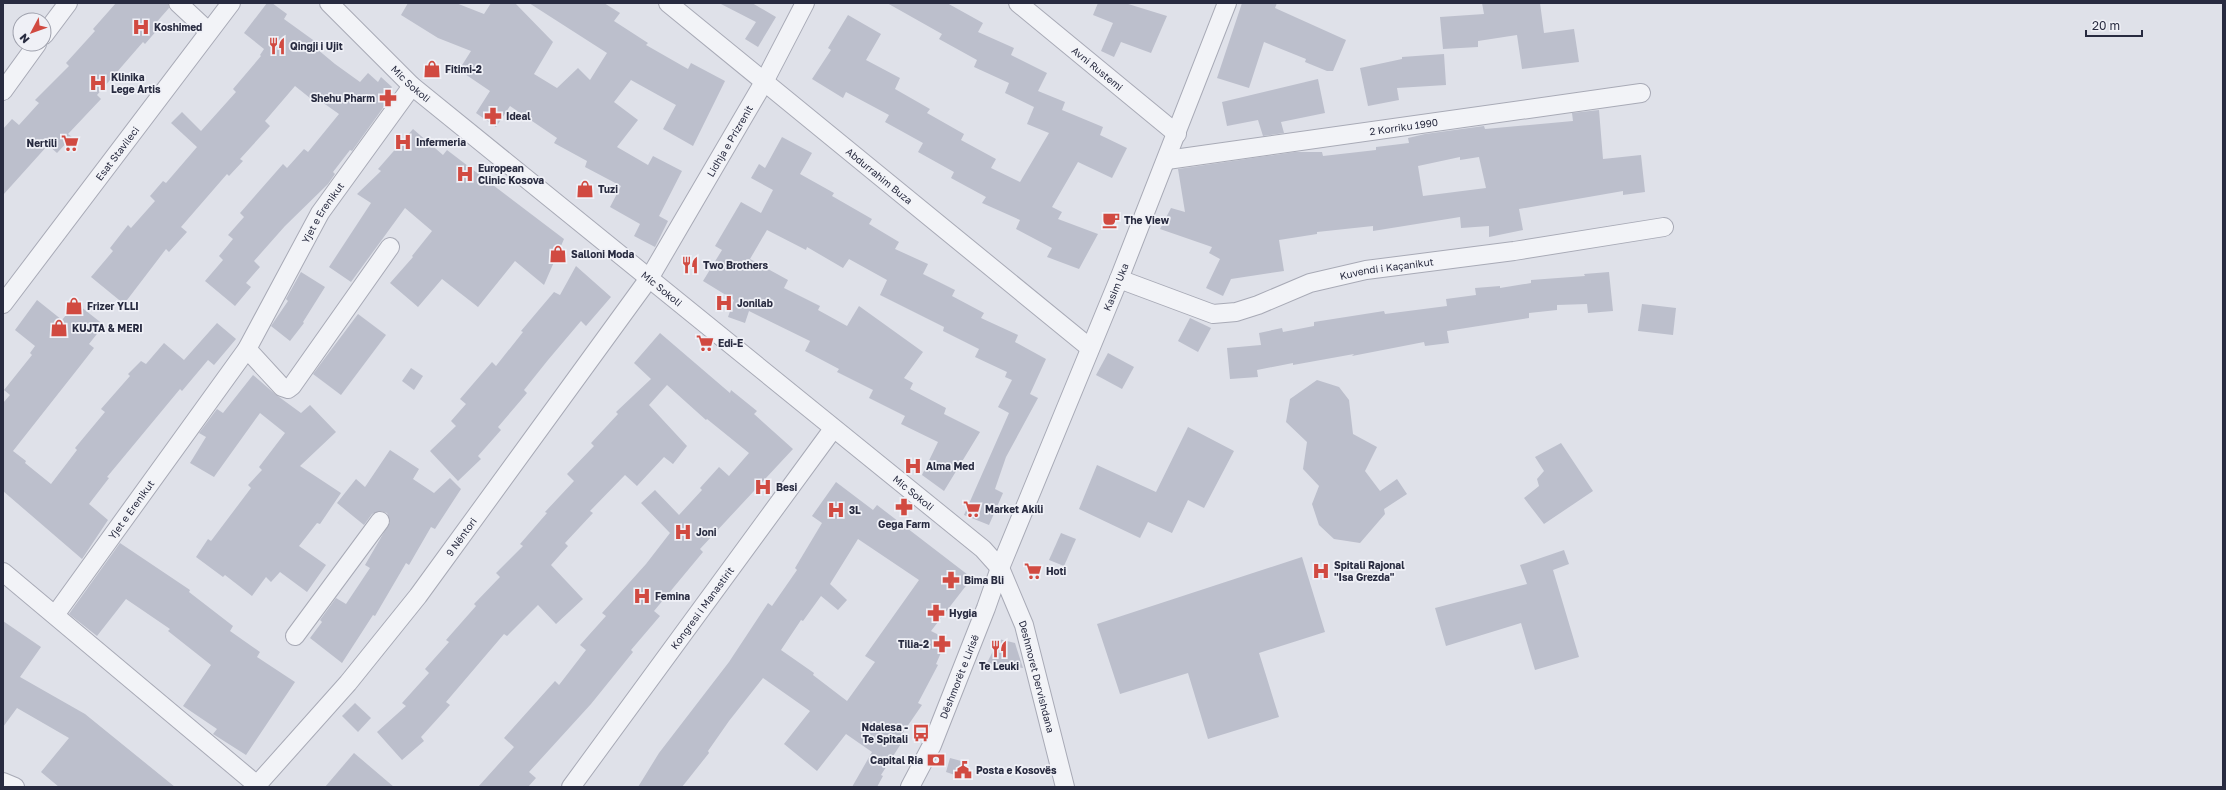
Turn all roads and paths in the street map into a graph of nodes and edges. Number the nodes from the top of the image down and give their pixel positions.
1 (68, 3) edge
2 (178, 3) edge
3 (231, 3) edge
4 (329, 3) edge
5 (668, 3) edge
6 (805, 3) edge
7 (1018, 3) edge
8 (1227, 3) edge
9 (52, 24) edge
10 (208, 31) junction
11 (31, 52) edge
12 (764, 82) junction
13 (412, 86) junction
14 (3, 91) edge
15 (1641, 93) dead end
16 (1177, 134) junction
17 (1167, 160) junction
18 (1664, 227) dead end
19 (390, 246) dead end
20 (650, 277) junction
21 (1119, 279) junction
22 (3, 304) edge
23 (1090, 348) junction
24 (247, 349) junction
25 (833, 429) junction
26 (380, 521) dead end
27 (1000, 568) junction
28 (3, 572) edge
29 (55, 615) junction
30 (295, 636) dead end
31 (3, 782) edge
32 (914, 786) edge
33 (15, 787) edge
34 (571, 787) edge
35 (1065, 787) edge

1 - 9 street
2 - 10 street
3 - 10 street, Esat Stavileci
4 - 13 street, Mic Sokoli
5 - 12 street, Abdurrahim Buza
6 - 12 street, Lidhja e Prizrenit
7 - 16 street, Avni Rustemi
8 - 16 street, Kasim Uka
10 - 22 street, Esat Stavileci
11 - 14 street
12 - 20 street, Lidhja e Prizrenit
12 - 23 street, Abdurrahim Buza
13 - 20 street, Mic Sokoli
13 - 24 street, Yjet e Erenikut
15 - 17 street, 2 Korriku 1990
16 - 17 street, Kasim Uka
17 - 21 street, Kasim Uka
18 - 21 street, Kuvendi i Kaçanikut
19 - 24 street
20 - 25 street, Mic Sokoli
20 - 29 street, 9 Nëntori
21 - 23 street, Kasim Uka
23 - 27 street, Kasim Uka
24 - 29 street, Yjet e Erenikut
25 - 27 street, Mic Sokoli
25 - 34 street, Kongresi i Manastirit
26 - 30 street
27 - 32 street, Dëshmorët e Lirisë
27 - 35 street, Deshmoret Dervishdana
28 - 29 street
31 - 33 street

